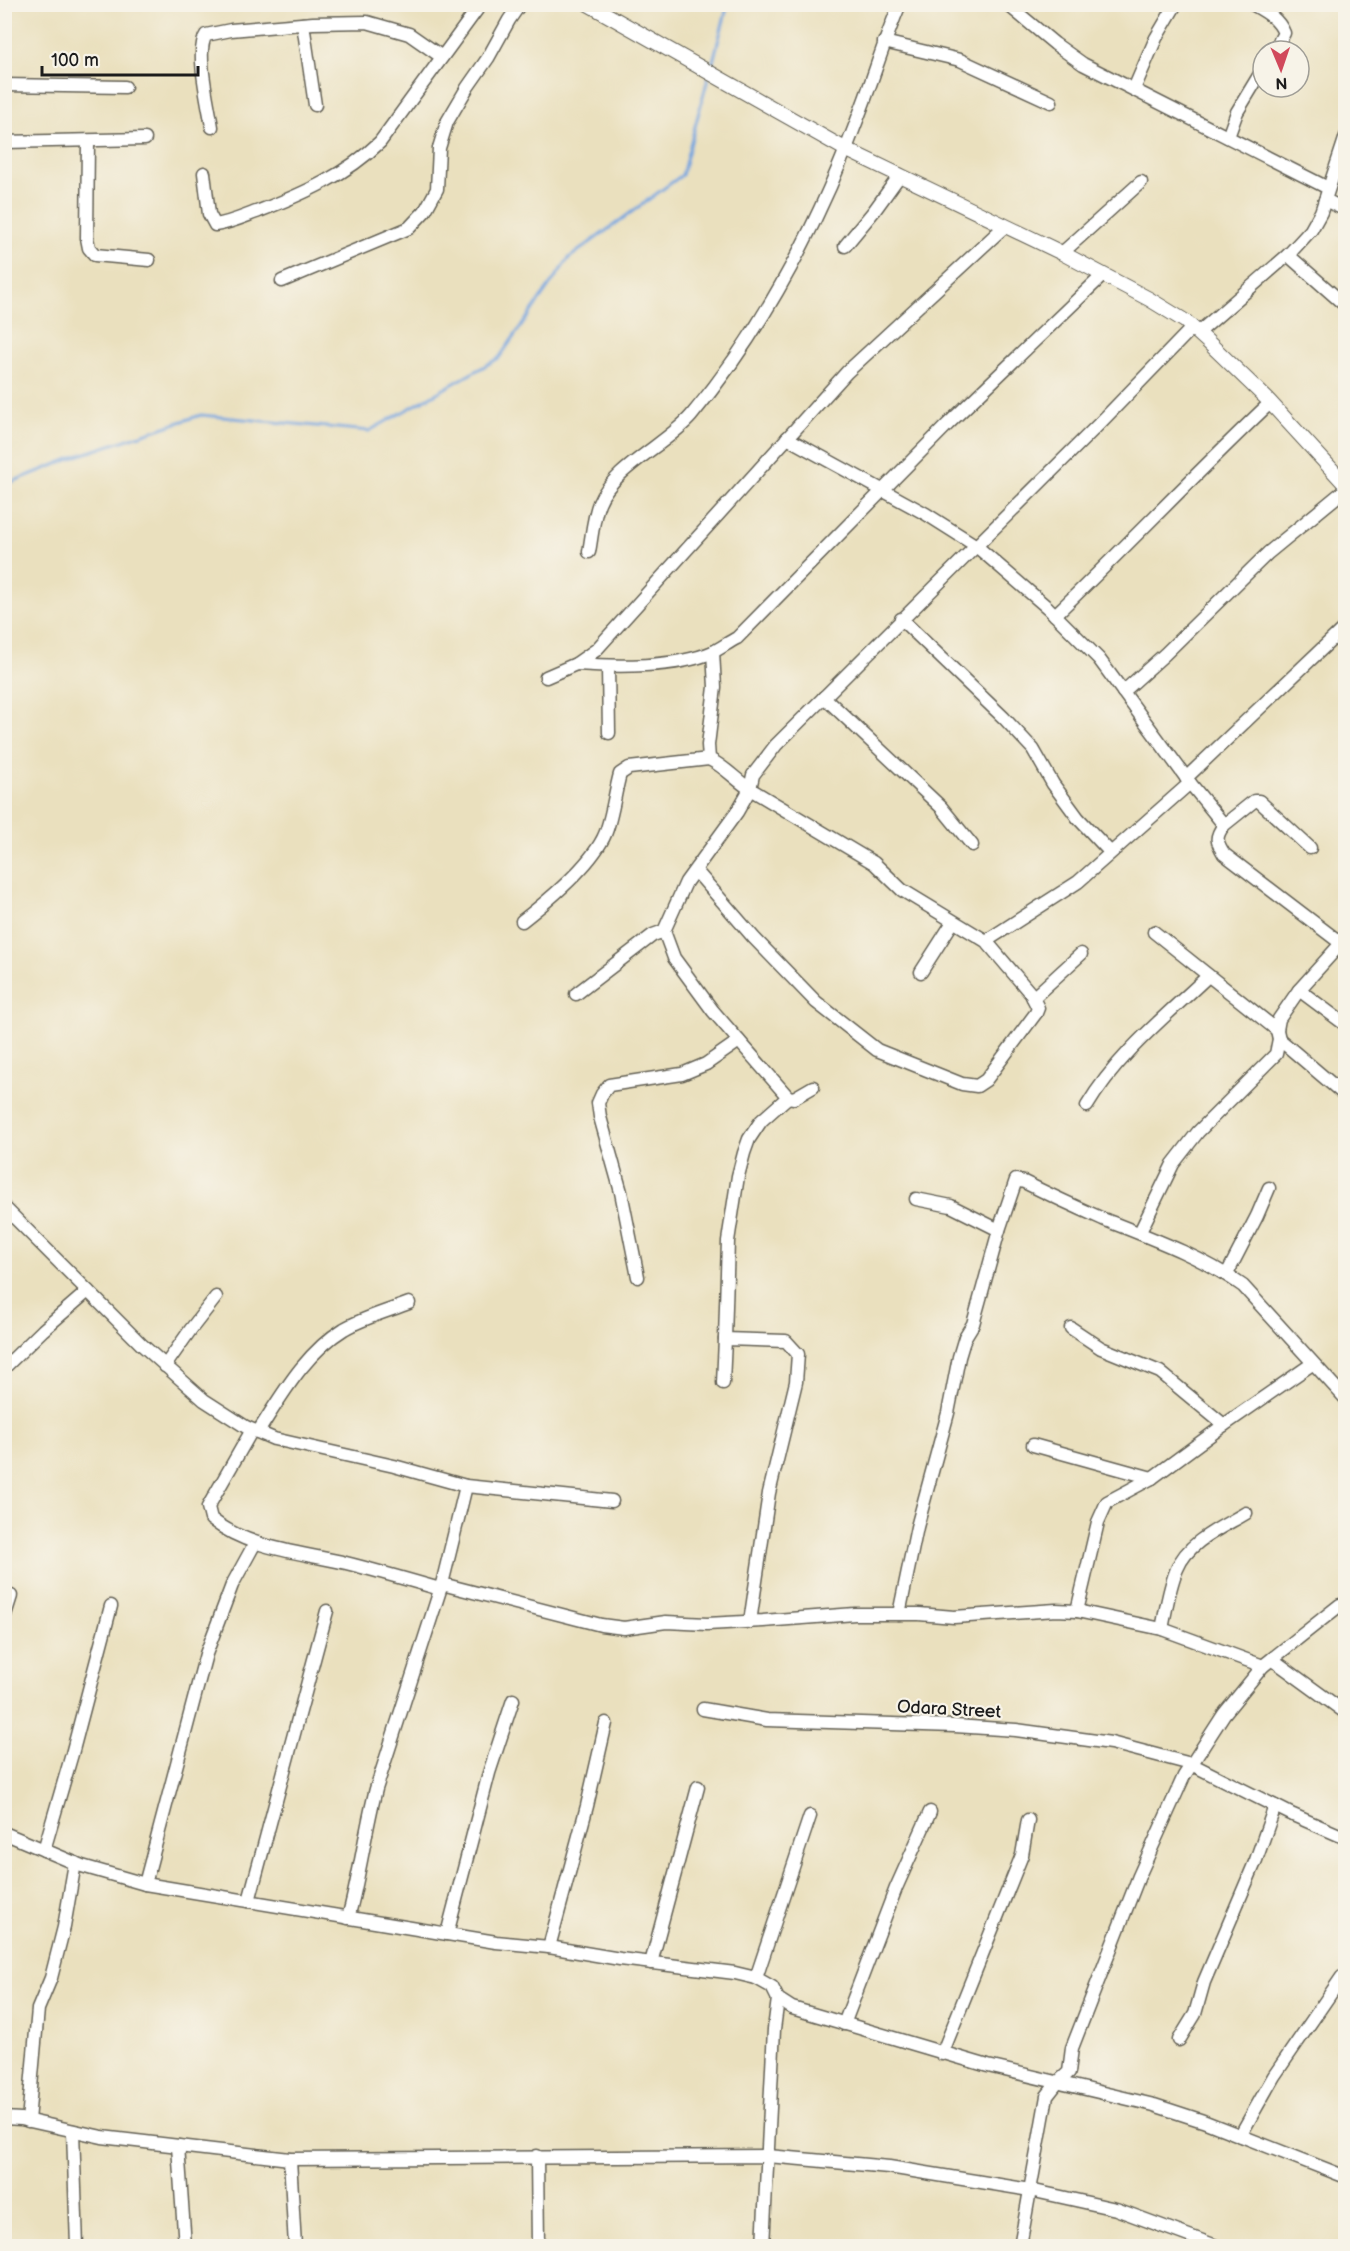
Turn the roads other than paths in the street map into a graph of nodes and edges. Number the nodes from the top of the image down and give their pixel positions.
1 (481, 4) edge
2 (520, 4) edge
3 (588, 4) edge
4 (1007, 4) edge
5 (1176, 4) edge
6 (1252, 4) edge
7 (899, 5) edge
8 (303, 24) junction
9 (1281, 39) edge
10 (884, 42) junction
11 (442, 57) junction
12 (4, 85) edge
13 (125, 87) dead end
14 (1134, 89) junction
15 (1251, 89) edge
16 (1051, 102) dead end
17 (315, 105) dead end
18 (212, 127) dead end
19 (1346, 136) edge
20 (1228, 137) junction
21 (145, 140) dead end
22 (88, 141) junction
23 (4, 142) edge
24 (845, 148) junction
25 (204, 173) dead end
26 (900, 175) junction
27 (1142, 182) dead end
28 (1326, 194) junction
29 (1346, 210) edge
30 (1005, 226) junction
31 (845, 246) dead end
32 (1062, 253) junction
33 (1287, 255) junction
34 (149, 260) dead end
35 (1103, 274) junction
36 (282, 281) dead end
37 (1346, 306) edge
38 (1195, 330) junction
39 (1270, 403) junction
40 (787, 438) junction
41 (1346, 487) edge
42 (882, 491) junction
43 (975, 545) junction
44 (589, 552) dead end
45 (1055, 615) junction
46 (901, 619) junction
47 (1346, 626) edge
48 (713, 652) junction
49 (576, 664) junction
50 (608, 666) junction
51 (546, 677) dead end
52 (1123, 692) junction
53 (824, 697) junction
54 (609, 733) dead end
55 (709, 759) junction
56 (1188, 780) junction
57 (750, 789) junction
58 (1224, 825) junction
59 (972, 845) dead end
60 (1310, 848) dead end
61 (1110, 852) junction
62 (696, 872) junction
63 (522, 921) dead end
64 (952, 922) junction
65 (664, 931) junction
66 (1154, 932) dead end
67 (986, 941) junction
68 (1344, 941) edge
69 (1081, 954) dead end
70 (921, 972) dead end
71 (1208, 976) junction
72 (1299, 990) junction
73 (576, 994) dead end
74 (1033, 998) junction
75 (1346, 1025) edge
76 (1278, 1034) junction
77 (739, 1041) junction
78 (813, 1087) dead end
79 (1346, 1096) edge
80 (788, 1097) junction
81 (1087, 1106) dead end
82 (1269, 1188) dead end
83 (916, 1199) dead end
84 (7, 1214) edge
85 (999, 1230) junction
86 (1140, 1232) junction
87 (1227, 1274) junction
88 (638, 1278) dead end
89 (88, 1291) junction
90 (216, 1297) dead end
91 (409, 1303) dead end
92 (1071, 1328) dead end
93 (725, 1339) junction
94 (1312, 1364) junction
95 (165, 1366) junction
96 (4, 1368) edge
97 (723, 1383) dead end
98 (1346, 1399) edge
99 (1224, 1425) junction
100 (255, 1431) junction
101 (1033, 1445) dead end
102 (1152, 1478) junction
103 (466, 1486) junction
104 (612, 1501) dead end
105 (1246, 1513) dead end
106 (255, 1544) junction
107 (441, 1586) junction
108 (11, 1596) dead end
109 (1340, 1605) dead end
110 (111, 1606) dead end
111 (327, 1611) dead end
112 (1077, 1611) junction
113 (899, 1614) junction
114 (4, 1618) edge
115 (750, 1622) junction
116 (1162, 1629) junction
117 (1268, 1662) junction
118 (513, 1700) dead end
119 (703, 1708) dead end
120 (1346, 1713) edge
121 (606, 1723) dead end
122 (1191, 1764) junction
123 (698, 1786) dead end
124 (1275, 1806) junction
125 (930, 1812) dead end
126 (810, 1816) dead end
127 (1028, 1820) dead end
128 (4, 1833) edge
129 (1346, 1838) edge
130 (44, 1850) junction
131 (75, 1863) junction
132 (145, 1884) junction
133 (249, 1901) junction
134 (348, 1918) junction
135 (447, 1934) junction
136 (549, 1947) junction
137 (651, 1963) junction
138 (1342, 1977) dead end
139 (756, 1978) junction
140 (778, 1999) junction
141 (844, 2024) junction
142 (1179, 2040) dead end
143 (942, 2054) junction
144 (1058, 2082) junction
145 (4, 2118) edge
146 (28, 2121) junction
147 (73, 2131) junction
148 (1240, 2136) junction
149 (178, 2146) junction
150 (537, 2156) junction
151 (768, 2156) junction
152 (291, 2159) junction
153 (1346, 2177) edge
154 (1030, 2190) junction
155 (77, 2247) edge
156 (185, 2247) edge
157 (295, 2247) edge
158 (538, 2247) edge
159 (763, 2247) edge
160 (1020, 2247) edge
161 (1216, 2247) edge

1 - 11 street
2 - 36 street
3 - 24 street
4 - 14 street
5 - 14 street
6 - 9 street
7 - 10 street
8 - 11 street
8 - 17 street
8 - 18 street
10 - 16 street
10 - 24 street
11 - 25 street
12 - 13 street
14 - 20 street
15 - 20 street
19 - 28 street
20 - 28 street
21 - 22 street
22 - 23 street
22 - 34 street
24 - 26 street
24 - 44 street
26 - 30 street
26 - 31 street
27 - 32 street
28 - 29 street
28 - 33 street
30 - 32 street
30 - 40 street
32 - 35 street
33 - 37 street
33 - 38 street
35 - 38 street
35 - 42 street
38 - 39 street
38 - 43 street
39 - 41 street
39 - 45 street
40 - 42 street
40 - 49 street
41 - 52 street
42 - 43 street
42 - 48 street
43 - 45 street
43 - 46 street
45 - 52 street
46 - 53 street
46 - 61 street
47 - 56 street
48 - 50 street
48 - 55 street
49 - 50 street
49 - 51 street
50 - 54 street
52 - 56 street
53 - 57 street
53 - 59 street
55 - 57 street
55 - 63 street
56 - 58 street
56 - 61 street
57 - 62 street
57 - 64 street
58 - 60 street
58 - 68 street
61 - 67 street
62 - 65 street
62 - 74 street
64 - 67 street
64 - 70 street
65 - 73 street
65 - 77 street
66 - 71 street
67 - 74 street
68 - 72 street
69 - 74 street
71 - 76 street
71 - 81 street
72 - 75 street
72 - 76 street
76 - 79 street
76 - 86 street
77 - 80 street
77 - 88 street
78 - 80 street
80 - 93 street
82 - 87 street
83 - 85 street
84 - 89 street
85 - 86 street
85 - 113 street
86 - 87 street
87 - 94 street
89 - 95 street
89 - 96 street
90 - 95 street
91 - 100 street
92 - 99 street
93 - 97 street
93 - 115 street
94 - 98 street
94 - 99 street
95 - 100 street
99 - 102 street
100 - 103 street
100 - 106 street
101 - 102 street
102 - 112 street
103 - 104 street
103 - 107 street
105 - 116 street
106 - 107 street
106 - 132 street
107 - 115 street
107 - 134 street
108 - 114 street
109 - 117 street
110 - 130 street
111 - 133 street
112 - 113 street
112 - 116 street
113 - 115 street
116 - 117 street
117 - 120 street
117 - 122 street
118 - 135 street
119 - 122 street, Odara Street
121 - 136 street
122 - 124 street, Odara Street
122 - 144 street
123 - 137 street
124 - 129 street, Odara Street
124 - 142 street
125 - 141 street
126 - 139 street
127 - 143 street
128 - 130 street
130 - 131 street
131 - 132 street
131 - 146 street
132 - 133 street
133 - 134 street
134 - 135 street
135 - 136 street
136 - 137 street
137 - 139 street
138 - 148 street
139 - 140 street
140 - 141 street
140 - 151 street
141 - 143 street
143 - 144 street
144 - 148 street
144 - 154 street
145 - 146 street
146 - 147 street
147 - 149 street
147 - 155 street
148 - 153 street
149 - 152 street
149 - 156 street
150 - 151 street
150 - 152 street
150 - 158 street
151 - 154 street
151 - 159 street
152 - 157 street
154 - 160 street
154 - 161 street

